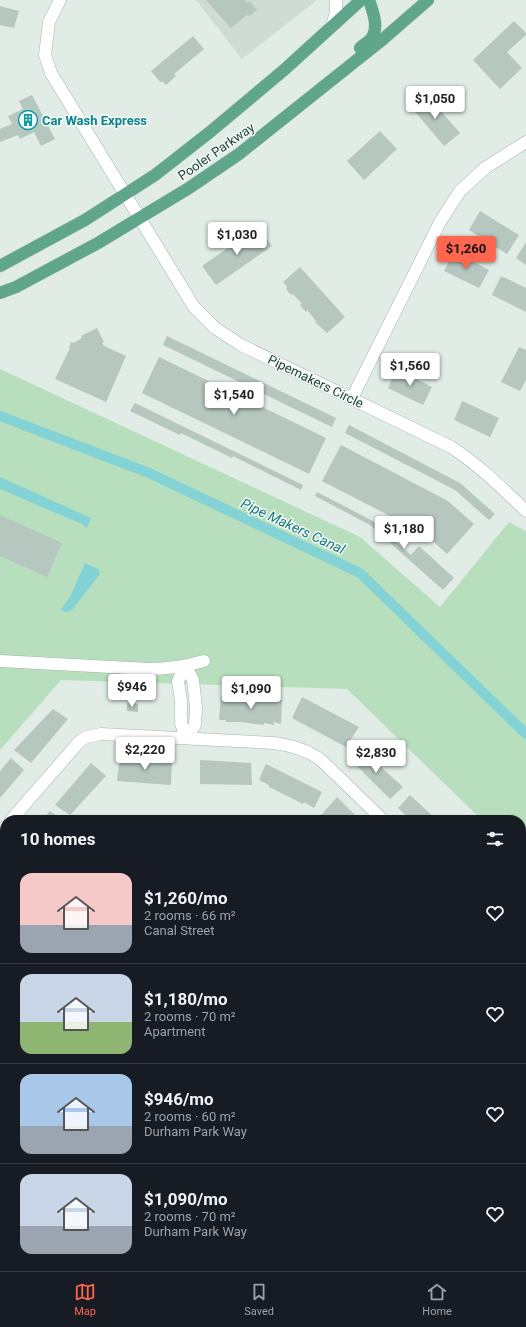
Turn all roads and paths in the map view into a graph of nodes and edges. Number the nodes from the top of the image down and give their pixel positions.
1 (60, 0) edge
2 (336, 0) edge
3 (361, 0) edge
4 (369, 0) edge
5 (428, 0) edge
6 (332, 26) junction
7 (272, 128) junction
8 (526, 142) edge
9 (125, 194) junction
10 (140, 218) junction
11 (0, 266) edge
12 (0, 293) edge
13 (352, 398) junction
14 (526, 511) edge
15 (0, 661) edge
16 (204, 661) dead end
17 (185, 666) junction
18 (195, 695) junction
19 (180, 697) junction
20 (186, 738) junction
21 (15, 815) edge
22 (378, 815) edge

1 - 9 street, Pipemakers Circle
2 - 6 street
3 - 6 main road, Pooler Parkway
4 - 7 main road
5 - 7 main road, Pooler Parkway
6 - 9 main road, Pooler Parkway
7 - 10 main road, Pooler Parkway
8 - 13 street
9 - 10 street, Pipemakers Circle
9 - 11 main road, Pooler Parkway
10 - 12 main road, Pooler Parkway
10 - 13 street, Pipemakers Circle
13 - 14 street, Pipemakers Circle
15 - 17 street
16 - 17 street
17 - 18 street
17 - 19 street
18 - 19 street
18 - 20 street
19 - 20 street
20 - 21 street
20 - 22 street

